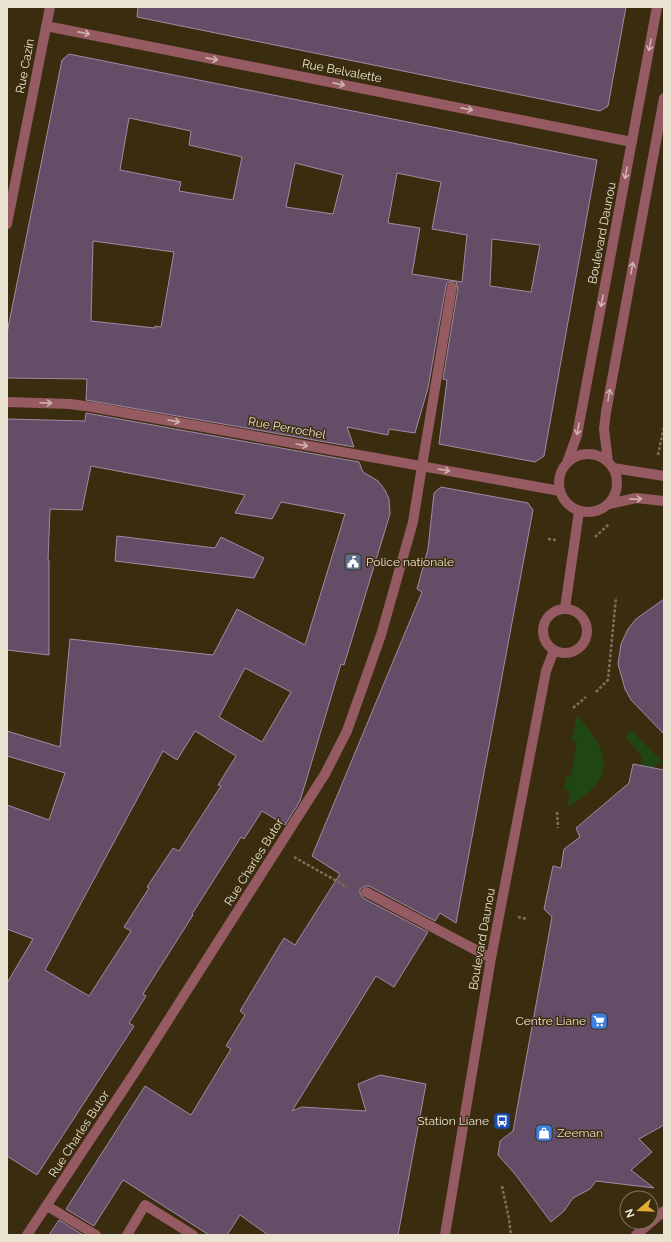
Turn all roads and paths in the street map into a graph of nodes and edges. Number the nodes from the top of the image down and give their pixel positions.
1 (50, 7) edge
2 (657, 7) edge
3 (46, 26) junction
4 (664, 98) edge
5 (632, 142) junction
6 (7, 224) edge
7 (452, 287) dead end
8 (7, 402) edge
9 (567, 464) junction
10 (611, 465) junction
11 (422, 466) junction
12 (664, 476) edge
13 (560, 491) junction
14 (664, 502) edge
15 (609, 504) junction
16 (579, 511) junction
17 (614, 522) dead end
18 (548, 539) dead end
19 (575, 542) junction
20 (616, 597) dead end
21 (565, 608) junction
22 (554, 650) junction
23 (596, 692) dead end
24 (586, 697) dead end
25 (573, 708) dead end
26 (557, 812) dead end
27 (558, 828) dead end
28 (278, 848) junction
29 (342, 884) dead end
30 (366, 892) dead end
31 (491, 958) junction
32 (502, 1186) dead end
33 (47, 1206) junction
34 (664, 1212) edge
35 (28, 1235) edge
36 (96, 1235) edge
37 (127, 1235) edge
38 (193, 1235) edge
39 (445, 1235) edge
40 (511, 1235) edge
41 (636, 1235) edge
42 (643, 1235) edge

1 - 3 street, Rue Cazin
2 -> 5 street, Boulevard Daunou
3 -> 5 street, Rue Belvalette
3 - 6 street, Rue Cazin
10 -> 4 street
5 -> 9 street, Boulevard Daunou
7 - 11 street, Rue Charles Butor
8 -> 11 street, Rue Perrochel
9 - 10 street
9 - 13 street
10 - 12 street
10 - 15 street
11 -> 13 street, Rue Perrochel
11 - 28 street, Rue Charles Butor
13 - 16 street
15 -> 14 street
15 - 16 street
16 - 19 street
17 - 19 path
18 - 19 path
19 - 21 street
20 - 23 path
21 - 22 street
21 - 22 street
22 - 31 street, Boulevard Daunou
24 - 25 path
26 - 27 path
28 - 29 path
28 - 33 street, Rue Charles Butor
30 - 31 street
31 - 39 street, Boulevard Daunou
32 - 40 path
33 - 35 street, Rue Charles Butor
33 - 36 street
34 - 41 street
34 - 42 street
37 - 38 street

